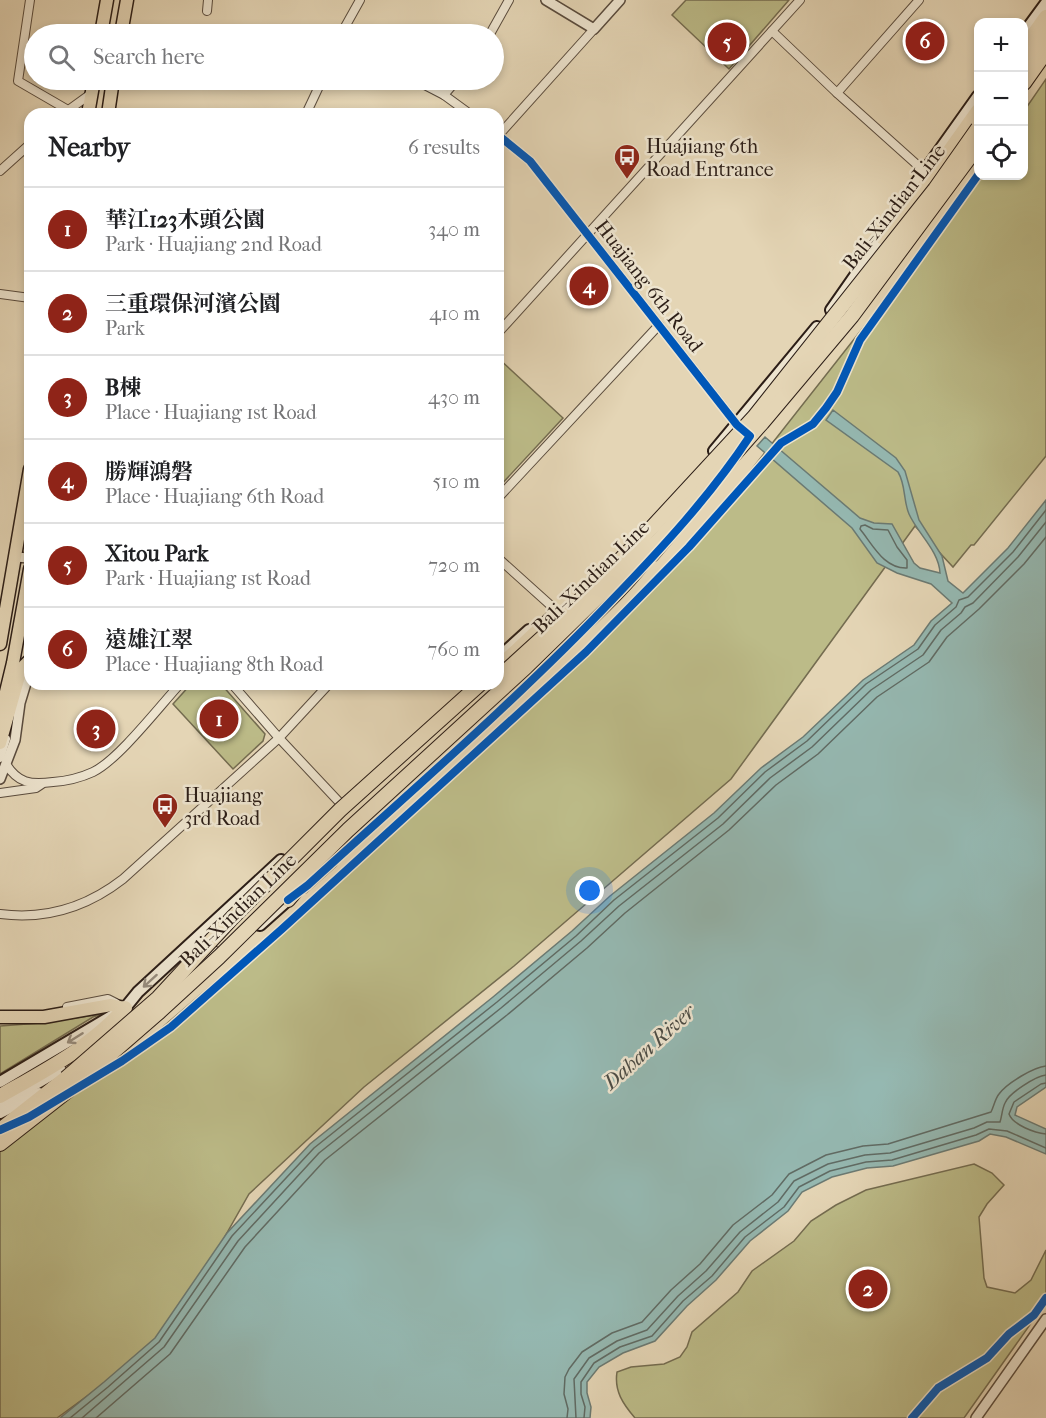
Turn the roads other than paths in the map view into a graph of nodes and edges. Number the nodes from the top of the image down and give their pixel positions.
1 (30, 0) edge
2 (107, 0) edge
3 (127, 0) edge
4 (208, 0) edge
5 (360, 0) edge
6 (509, 0) edge
7 (546, 0) edge
8 (620, 0) edge
9 (800, 0) edge
10 (920, 0) edge
11 (1046, 3) edge
12 (207, 11) dead end
13 (1046, 17) edge
14 (26, 24) edge
15 (103, 24) edge
16 (123, 24) edge
17 (347, 24) edge
18 (496, 24) edge
19 (1028, 26) edge
20 (594, 29) junction
21 (772, 31) junction
22 (1046, 35) edge
23 (24, 37) edge
24 (1028, 41) edge
25 (1046, 54) edge
26 (1028, 60) edge
27 (1028, 78) edge
28 (24, 85) edge
29 (32, 90) edge
30 (92, 90) edge
31 (112, 90) edge
32 (317, 90) edge
33 (434, 90) edge
34 (448, 90) edge
35 (92, 93) junction
36 (837, 93) junction
37 (444, 95) junction
38 (974, 102) edge
39 (60, 108) edge
40 (71, 108) edge
41 (89, 108) edge
42 (109, 108) edge
43 (309, 108) edge
44 (462, 108) edge
45 (974, 117) edge
46 (504, 129) edge
47 (974, 135) edge
48 (974, 136) edge
49 (504, 141) edge
50 (24, 149) edge
51 (974, 152) edge
52 (974, 153) edge
53 (0, 171) edge
54 (924, 171) junction
55 (587, 235) junction
56 (882, 237) junction
57 (893, 251) junction
58 (0, 294) edge
59 (24, 297) edge
60 (839, 299) junction
61 (868, 300) junction
62 (659, 325) junction
63 (504, 326) edge
64 (737, 424) junction
65 (750, 436) junction
66 (504, 492) edge
67 (24, 504) edge
68 (657, 542) junction
69 (15, 557) junction
70 (24, 558) edge
71 (504, 564) edge
72 (24, 598) edge
73 (557, 613) junction
74 (1, 632) edge
75 (0, 644) edge
76 (504, 653) edge
77 (504, 662) edge
78 (24, 666) edge
79 (504, 671) edge
80 (504, 672) edge
81 (504, 680) edge
82 (504, 687) edge
83 (24, 689) edge
84 (175, 690) edge
85 (237, 690) edge
86 (323, 690) edge
87 (463, 690) edge
88 (473, 690) edge
89 (483, 690) edge
90 (483, 690) edge
91 (494, 690) edge
92 (501, 690) edge
93 (0, 717) edge
94 (279, 738) junction
95 (0, 743) edge
96 (3, 761) edge
97 (0, 778) edge
98 (42, 784) junction
99 (0, 794) edge
100 (340, 803) junction
101 (321, 825) junction
102 (288, 900) junction
103 (0, 914) edge
104 (158, 998) junction
105 (125, 1008) junction
106 (0, 1015) edge
107 (137, 1020) junction
108 (0, 1022) edge
109 (76, 1062) junction
110 (56, 1073) junction
111 (0, 1082) edge
112 (0, 1091) edge
113 (0, 1096) edge
114 (0, 1103) edge
115 (0, 1113) edge
116 (0, 1130) edge
117 (0, 1144) edge
118 (1046, 1319) edge
119 (976, 1418) edge

1 - 14 street
2 - 15 main road
3 - 16 main road
4 - 12 street
5 - 17 street
6 - 18 street
7 - 20 street
8 - 20 street
9 - 21 street
10 - 36 street
11 - 19 main road
13 - 24 highway
20 - 46 street
21 - 36 street
21 - 55 street
22 - 26 highway
23 - 28 street
25 - 27 highway
29 - 39 street
30 - 35 main road
31 - 42 main road
32 - 43 street
33 - 37 street
34 - 37 street
35 - 40 street
35 - 41 main road
36 - 54 street
37 - 44 street
38 - 54 main road
45 - 56 highway
47 - 80 highway, Bali-Xindian Line, bridge
48 - 57 main road
49 - 55 street, Huajiang 6th Road
50 - 53 street
51 - 68 highway, Bali-Xindian Line, bridge
52 - 61 street
54 - 56 main road
55 - 62 street, Huajiang 6th Road
55 - 63 street
56 - 60 main road
57 - 60 main road
57 - 61 main road
58 - 59 street
60 - 64 main road
61 - 65 main road
62 - 64 street, Huajiang 6th Road
62 - 66 street
64 - 65 street, Huajiang 6th Road
64 - 73 main road
65 - 81 main road
65 - 102 street
67 - 69 main road
68 - 82 highway, Bali-Xindian Line, bridge
68 - 102 highway
69 - 70 street
69 - 74 main road
71 - 73 street
72 - 93 main road
73 - 76 main road
73 - 77 highway
73 - 79 main road
74 - 75 main road
78 - 95 main road
83 - 96 street
84 - 98 street
85 - 94 street
86 - 94 street
87 - 100 main road
88 - 104 highway, bridge
89 - 104 highway, Bali-Xindian Line, bridge
90 - 101 main road
91 - 107 main road
92 - 110 highway, Bali-Xindian Line, bridge
94 - 100 street
94 - 103 street
96 - 97 street
96 - 98 street
98 - 99 street
100 - 101 main road
101 -> 105 main road
102 - 107 main road
104 - 110 highway, Bali-Xindian Line, bridge
105 - 106 main road
105 - 106 street
105 - 107 main road
105 - 108 street
105 - 110 highway
105 -> 111 main road
107 - 109 main road
109 - 110 highway
109 - 115 main road
110 - 112 street
110 - 113 highway
110 - 114 highway
110 - 116 highway
110 - 117 highway
118 - 119 street

